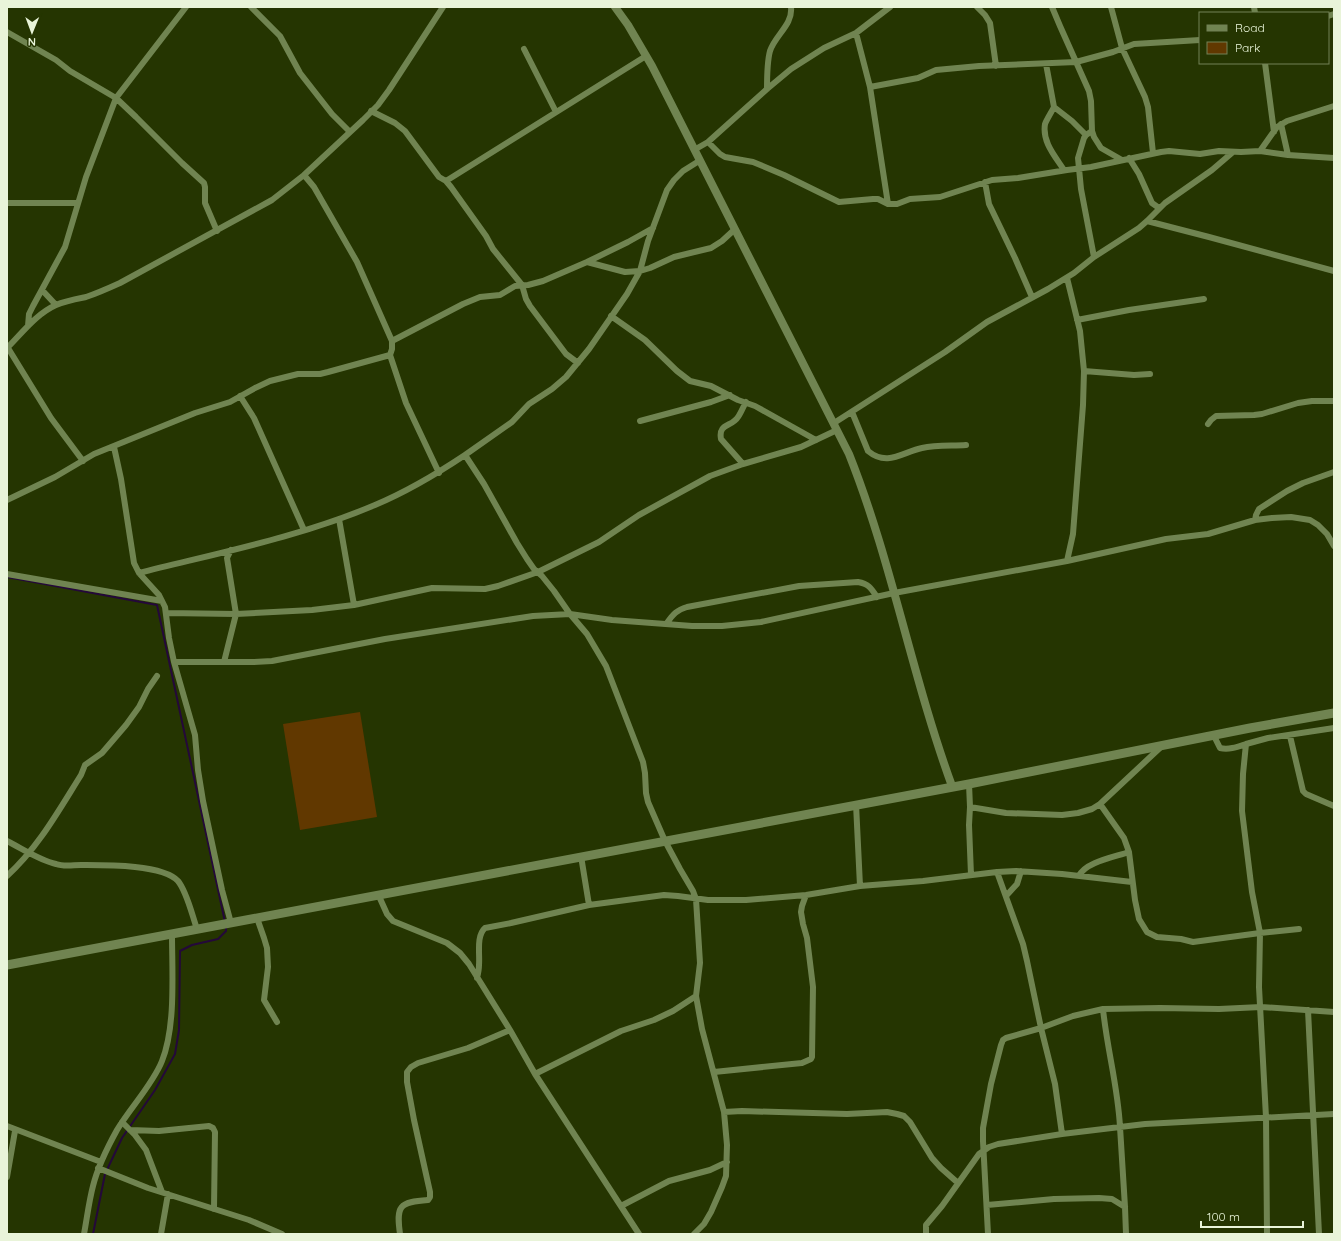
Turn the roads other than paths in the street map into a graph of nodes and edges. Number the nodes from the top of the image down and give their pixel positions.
1 (186, 7) edge
2 (251, 7) edge
3 (442, 7) edge
4 (615, 7) edge
5 (791, 7) edge
6 (890, 7) edge
7 (978, 7) edge
8 (1052, 7) edge
9 (1111, 7) edge
10 (7, 32) edge
11 (856, 33) junction
12 (1199, 40) edge
13 (1122, 48) junction
14 (524, 49) dead end
15 (646, 56) junction
16 (1076, 62) junction
17 (1046, 64) junction
18 (1265, 64) edge
19 (996, 66) junction
20 (870, 87) junction
21 (767, 89) junction
22 (116, 98) junction
23 (1334, 106) edge
24 (1054, 107) junction
25 (372, 111) junction
26 (556, 112) junction
27 (1281, 124) junction
28 (350, 132) junction
29 (1274, 132) junction
30 (1089, 133) junction
31 (708, 142) junction
32 (694, 150) junction
33 (1260, 150) junction
34 (1233, 152) junction
35 (1153, 153) junction
36 (1288, 155) junction
37 (1129, 158) junction
38 (1334, 158) edge
39 (1122, 160) junction
40 (699, 161) junction
41 (1079, 168) junction
42 (1064, 170) junction
43 (304, 175) junction
44 (446, 181) junction
45 (985, 182) junction
46 (7, 203) edge
47 (78, 203) junction
48 (888, 204) junction
49 (1159, 208) junction
50 (1147, 222) junction
51 (653, 228) junction
52 (734, 230) junction
53 (217, 231) junction
54 (1094, 257) junction
55 (586, 262) junction
56 (640, 271) junction
57 (1334, 271) edge
58 (1067, 278) junction
59 (522, 285) junction
60 (42, 290) junction
61 (1032, 297) junction
62 (1204, 299) dead end
63 (56, 305) junction
64 (612, 316) junction
65 (1077, 320) junction
66 (28, 326) junction
67 (392, 341) junction
68 (7, 348) edge
69 (390, 355) junction
70 (578, 363) junction
71 (1084, 371) junction
72 (1150, 374) dead end
73 (730, 395) junction
74 (240, 396) junction
75 (1334, 401) edge
76 (746, 402) junction
77 (852, 412) junction
78 (640, 421) dead end
79 (1208, 424) dead end
80 (835, 426) junction
81 (816, 440) junction
82 (966, 445) dead end
83 (114, 447) junction
84 (465, 455) junction
85 (83, 461) junction
86 (743, 464) junction
87 (1334, 472) edge
88 (439, 473) junction
89 (7, 500) edge
90 (339, 519) junction
91 (1255, 520) junction
92 (304, 530) junction
93 (1334, 546) edge
94 (231, 550) junction
95 (1067, 561) junction
96 (538, 572) junction
97 (139, 573) junction
98 (7, 574) edge
99 (894, 594) junction
100 (877, 597) junction
101 (162, 601) junction
102 (354, 605) junction
103 (166, 613) junction
104 (236, 614) junction
105 (570, 614) junction
106 (668, 623) junction
107 (174, 662) junction
108 (224, 662) junction
109 (157, 676) dead end
110 (1334, 713) edge
111 (1334, 728) edge
112 (1214, 736) junction
113 (1290, 736) junction
114 (1246, 744) junction
115 (1162, 746) junction
116 (968, 784) junction
117 (952, 786) junction
118 (856, 804) junction
119 (1100, 804) junction
120 (1334, 806) edge
121 (970, 807) junction
122 (7, 840) edge
123 (665, 841) junction
124 (1129, 852) junction
125 (29, 853) junction
126 (581, 856) junction
127 (1021, 871) junction
128 (997, 872) junction
129 (971, 875) junction
130 (7, 876) edge
131 (1079, 876) junction
132 (1132, 882) junction
133 (860, 886) junction
134 (378, 894) junction
135 (806, 895) junction
136 (1006, 896) junction
137 (696, 899) junction
138 (589, 905) junction
139 (257, 918) junction
140 (231, 923) junction
141 (197, 929) junction
142 (1299, 929) dead end
143 (1260, 933) junction
144 (172, 934) junction
145 (7, 965) edge
146 (477, 978) junction
147 (696, 996) junction
148 (1261, 1007) junction
149 (1103, 1009) junction
150 (1308, 1010) junction
151 (1334, 1012) edge
152 (277, 1022) dead end
153 (1041, 1028) junction
154 (510, 1030) junction
155 (714, 1072) junction
156 (535, 1074) junction
157 (724, 1112) junction
158 (1334, 1114) edge
159 (1313, 1115) junction
160 (1266, 1117) junction
161 (122, 1122) junction
162 (7, 1126) edge
163 (1120, 1127) junction
164 (16, 1130) junction
165 (130, 1130) junction
166 (1062, 1134) junction
167 (983, 1150) junction
168 (101, 1162) junction
169 (727, 1162) junction
170 (98, 1168) junction
171 (7, 1176) edge
172 (958, 1183) junction
173 (165, 1193) junction
174 (986, 1205) junction
175 (621, 1206) junction
176 (1125, 1208) junction
177 (214, 1209) junction
178 (84, 1234) edge
179 (161, 1234) edge
180 (282, 1234) edge
181 (400, 1234) edge
182 (639, 1234) edge
183 (694, 1234) edge
184 (926, 1234) edge
185 (988, 1234) edge
186 (1126, 1234) edge
187 (1267, 1234) edge
188 (1319, 1234) edge

1 - 22 street
2 - 28 street
3 - 25 street
4 - 15 street
5 - 21 street
6 - 11 street
7 - 19 street
8 - 16 street
9 - 13 street
10 - 22 street
11 - 20 street
11 - 21 street
12 - 13 street
13 - 16 street
13 - 35 street
14 - 26 street
15 - 26 street
15 - 32 street
16 - 17 street
16 - 30 street
17 - 19 street
17 - 24 street
18 - 29 street
19 - 20 street
20 - 48 street
21 - 31 street
22 - 47 street
22 - 53 street
23 - 27 street
24 - 30 street
24 - 42 street
25 - 28 street
25 - 44 street
26 - 44 street
27 - 29 street
27 - 36 street
28 - 43 street
29 - 33 street
30 - 39 street
30 - 41 street
31 - 32 street
31 - 48 street
32 - 40 street
33 - 34 street
33 - 36 street
34 - 35 street
34 - 49 street
35 - 37 street
36 - 38 street
37 - 39 street
37 - 49 street
39 - 41 street
40 - 51 street
40 - 52 street
41 - 42 street
41 - 54 street
42 - 45 street
43 - 53 street
43 - 67 street
44 - 59 street
45 - 48 street
45 - 61 street
46 - 47 street
47 - 60 street
49 - 50 street
50 - 54 street
50 - 57 street
51 - 55 street
51 - 56 street
52 - 56 street
52 - 80 street
53 - 63 street
54 - 58 street
55 - 56 street
55 - 59 street
56 - 64 street
58 - 61 street
58 - 65 street
59 - 67 street
59 - 70 street
60 - 63 street
60 - 66 street
61 - 77 street
62 - 65 street
63 - 66 street
64 - 70 street
64 - 73 street
65 - 71 street
66 - 68 street
67 - 69 street
68 - 85 street
69 - 74 street
69 - 88 street
70 - 84 street
71 - 72 street
71 - 95 street
73 - 76 street
73 - 78 street
74 - 83 street
74 - 92 street
75 - 79 street
76 - 81 street
76 - 86 street
77 - 80 street
77 - 82 street
80 - 81 street
80 - 99 street
81 - 86 street
83 - 85 street
83 - 97 street
84 - 88 street
84 - 96 street
85 - 89 street
86 - 96 street
87 - 91 street
88 - 90 street
90 - 92 street
90 - 102 street
91 - 93 street
91 - 95 street
92 - 94 street
94 - 97 street
94 - 104 street
95 - 99 street
96 - 102 street
96 - 105 street
97 - 101 street
98 - 101 street
99 - 100 street
99 - 117 street
100 - 106 street
100 - 106 street
101 - 103 street
102 - 104 street
103 - 104 street
103 - 107 street
104 - 108 street
105 - 106 street
105 - 108 street
105 - 123 street
107 - 108 street
107 - 140 street
109 - 125 street
110 - 112 main road
111 - 113 street
112 - 114 street
112 - 115 main road
113 - 114 street
113 - 120 street
114 - 143 street
115 - 116 main road
115 - 119 street
116 - 117 main road
116 - 121 street
117 - 118 main road
118 - 123 main road
118 - 133 street
119 - 121 street
119 - 124 street
121 - 129 street
122 - 125 street
123 - 126 main road
123 - 137 street
124 - 131 street
124 - 132 street
125 - 130 street
125 - 141 street
126 - 134 main road
126 - 138 street
127 - 128 street
127 - 131 street
127 - 136 street
128 - 129 street
128 - 136 street
129 - 133 street
131 - 132 street
132 - 143 street
133 - 135 street
134 - 139 main road
134 - 146 street
135 - 137 street
135 - 155 street
136 - 153 street
137 - 138 street
137 - 147 street
138 - 146 street
139 - 140 main road
139 - 152 street
140 - 141 main road
141 - 144 main road
142 - 143 street
143 - 148 street
144 - 145 main road
144 - 161 street
146 - 154 street
147 - 155 street
147 - 156 street
148 - 149 street
148 - 150 street
148 - 160 street
149 - 153 street
149 - 163 street
150 - 151 street
150 - 159 street
153 - 166 street
153 - 167 street
154 - 156 street
154 - 181 street
155 - 157 street
156 - 175 street
157 - 169 street
157 - 172 street
158 - 159 street
159 - 160 street
159 - 188 street
160 - 163 street
160 - 187 street
161 - 165 street
161 - 168 street
162 - 164 street
163 - 166 street
163 - 176 street
164 - 168 street
164 - 171 street
165 - 173 street
165 - 177 street
166 - 167 street
167 - 172 street
167 - 174 street
168 - 170 street
169 - 175 street
169 - 183 street
170 - 173 street
170 - 178 street
172 - 184 street
173 - 177 street
173 - 179 street
174 - 176 street
174 - 185 street
175 - 182 street
176 - 186 street
177 - 180 street

